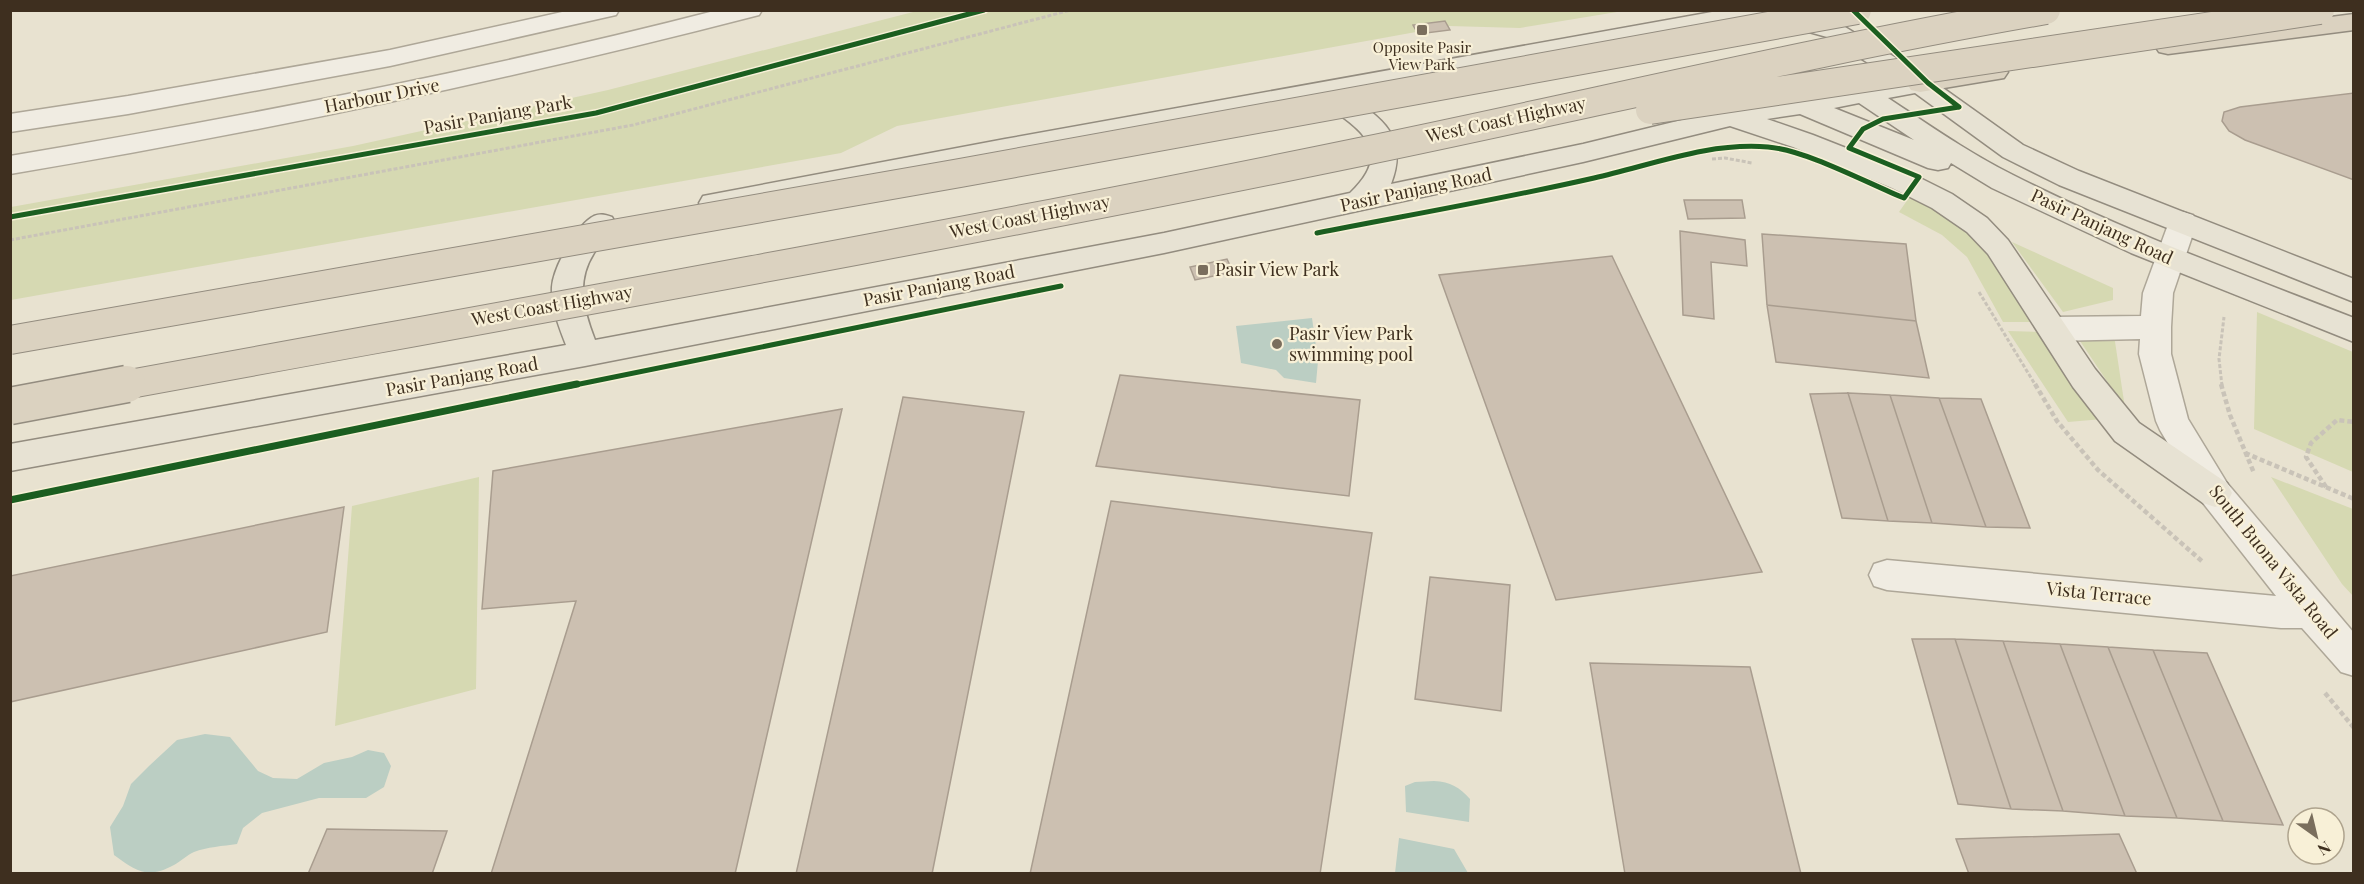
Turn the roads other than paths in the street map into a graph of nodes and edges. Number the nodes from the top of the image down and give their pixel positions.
1 (607, 10) edge
2 (750, 10) edge
3 (1857, 10) edge
4 (2046, 10) edge
5 (2320, 10) edge
6 (1758, 11) edge
7 (1840, 21) edge
8 (2354, 22) edge
9 (1920, 84) junction
10 (1864, 94) junction
11 (1331, 97) junction
12 (1803, 105) junction
13 (1731, 117) junction
14 (10, 123) edge
15 (1360, 152) junction
16 (10, 165) edge
17 (2002, 182) junction
18 (1357, 203) junction
19 (2183, 222) junction
20 (602, 224) junction
21 (2169, 258) junction
22 (2354, 291) edge
23 (2156, 327) junction
24 (10, 328) edge
25 (2053, 329) junction
26 (2354, 331) edge
27 (10, 340) edge
28 (585, 354) junction
29 (10, 406) edge
30 (10, 458) edge
31 (2216, 494) junction
32 (1887, 575) dead end
33 (2312, 612) junction
34 (2354, 660) edge

1 - 14 street, Harbour Drive
2 - 16 street, Harbour Drive
3 - 11 highway, bridge
4 - 15 highway, West Coast Highway, bridge
5 - 15 highway, bridge
6 - 7 main road, Pasir Panjang Road
6 - 11 highway, bridge
7 - 9 main road, Pasir Panjang Road
7 - 10 main road
8 - 9 highway
9 - 10 main road, Pasir Panjang Road
9 - 19 main road, Pasir Panjang Road
10 - 12 main road, Pasir Panjang Road
10 - 17 main road, Pasir Panjang Road
11 - 18 main road
11 - 20 main road
11 - 27 highway, bridge
12 - 13 main road, Pasir Panjang Road
12 - 17 main road
13 - 18 main road, Pasir Panjang Road
13 - 25 main road
15 - 29 highway, West Coast Highway, bridge
17 - 21 main road, Pasir Panjang Road
18 - 28 main road, Pasir Panjang Road
19 - 21 street, South Buona Vista Road
19 - 22 main road, Pasir Panjang Road
20 - 24 main road
20 - 28 main road
21 - 23 street, South Buona Vista Road
21 - 26 main road, Pasir Panjang Road
23 - 25 street
23 - 31 street, South Buona Vista Road
25 - 31 main road
28 - 30 main road, Pasir Panjang Road
31 - 33 street, South Buona Vista Road
32 - 33 street, Vista Terrace
33 - 34 street, South Buona Vista Road

